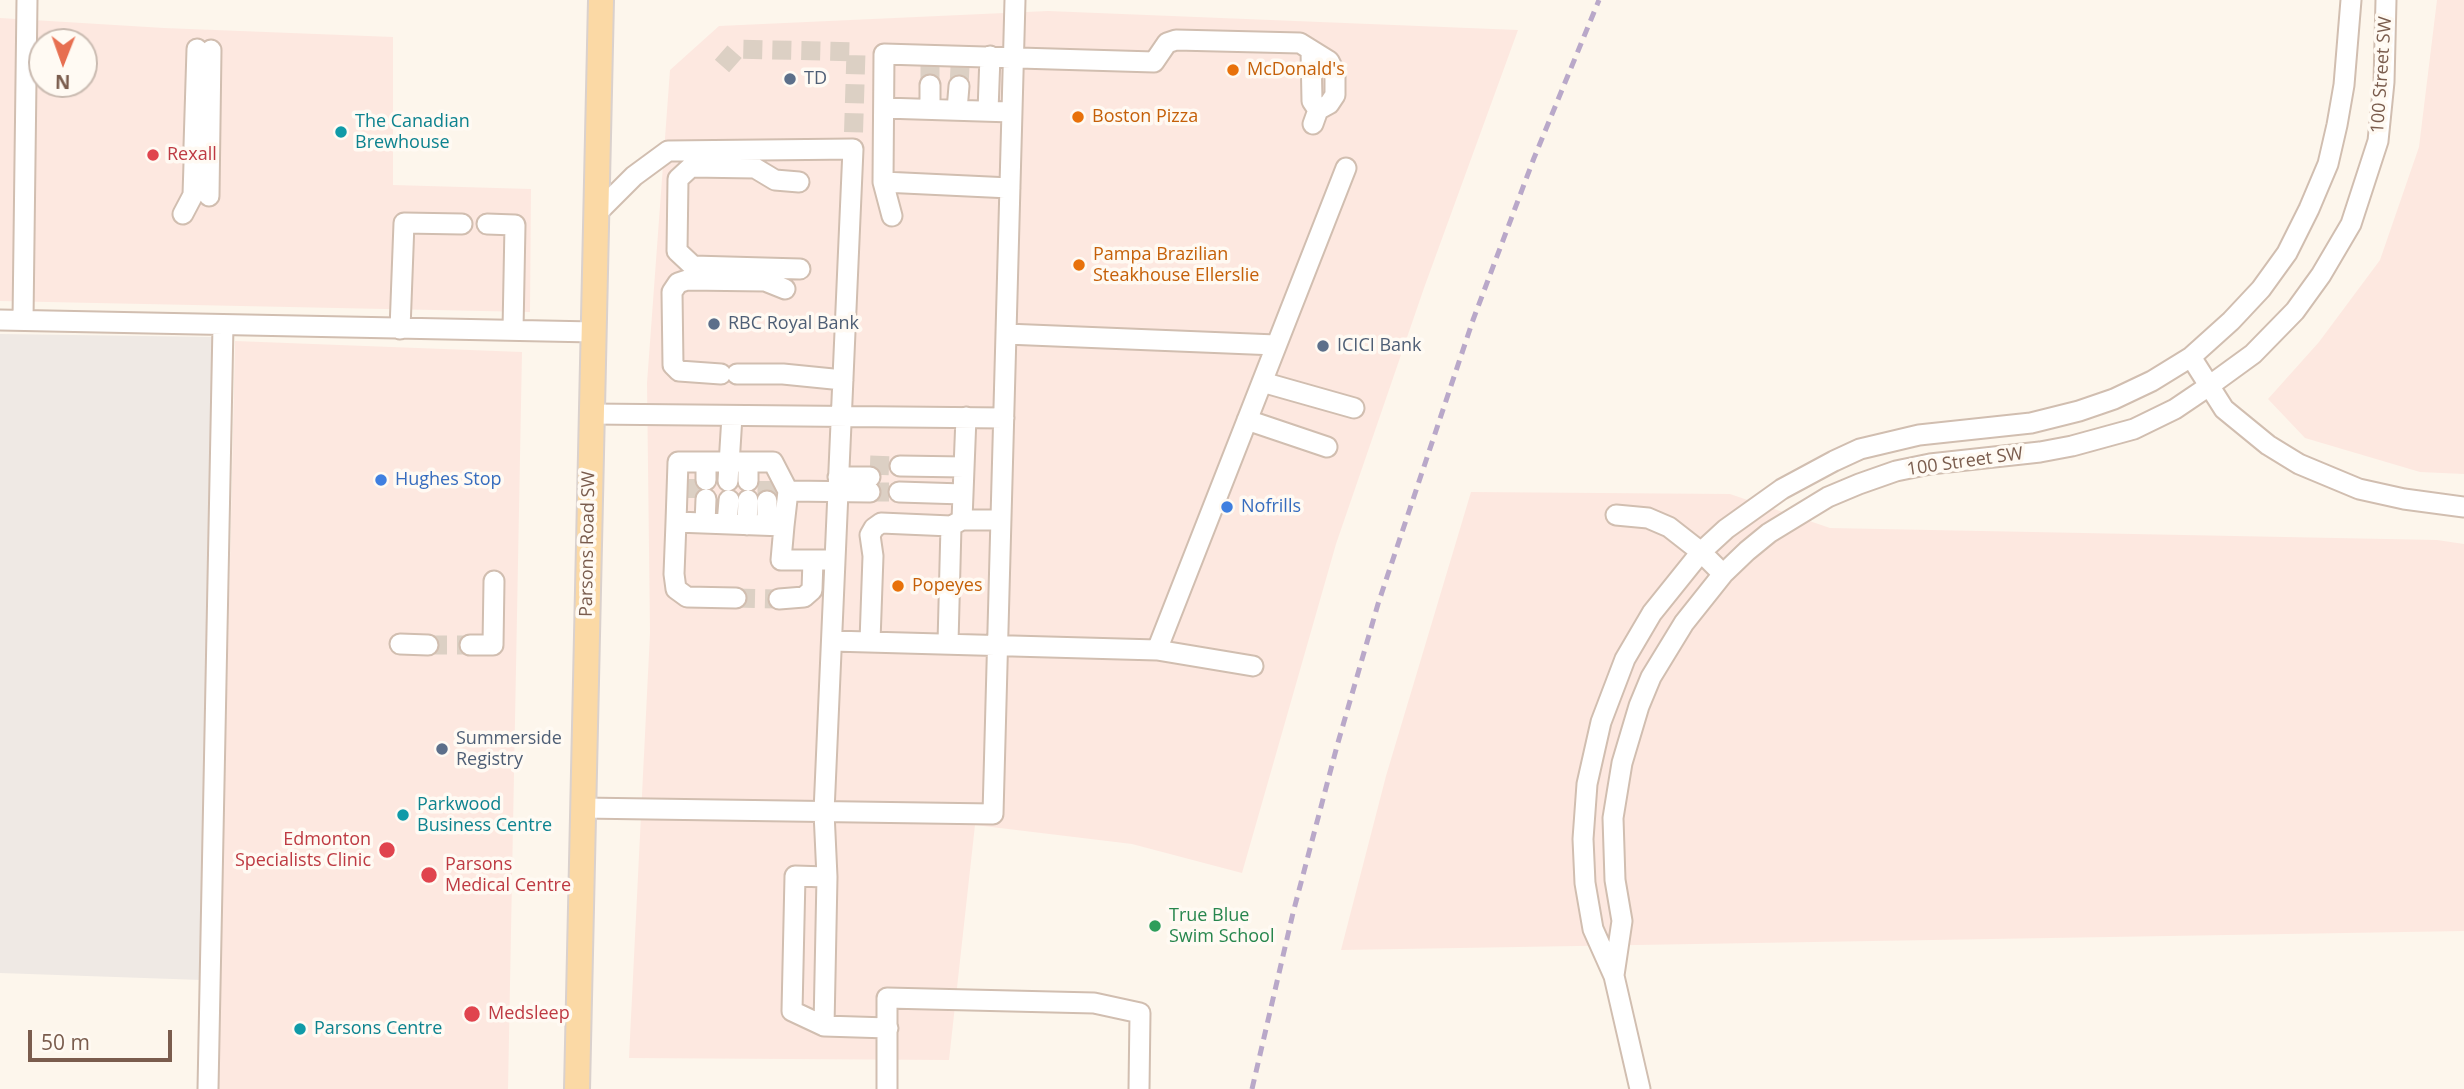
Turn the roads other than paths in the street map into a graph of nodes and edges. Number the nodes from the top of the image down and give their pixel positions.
1 (27, 0) edge
2 (601, 0) edge
3 (1015, 0) edge
4 (2351, 0) edge
5 (2386, 0) edge
6 (990, 56) junction
7 (1013, 57) junction
8 (930, 69) junction
9 (960, 70) junction
10 (884, 108) junction
11 (930, 109) junction
12 (957, 110) junction
13 (988, 111) junction
14 (1012, 112) junction
15 (1315, 117) dead end
16 (1346, 168) dead end
17 (799, 182) dead end
18 (883, 182) junction
19 (1010, 188) junction
20 (209, 196) dead end
21 (597, 213) junction
22 (183, 214) dead end
23 (892, 216) dead end
24 (461, 224) dead end
25 (488, 224) dead end
26 (800, 269) dead end
27 (785, 289) dead end
28 (0, 320) edge
29 (23, 320) junction
30 (223, 324) junction
31 (400, 329) junction
32 (513, 330) junction
33 (594, 332) junction
34 (1006, 334) junction
35 (1276, 345) junction
36 (2191, 357) junction
37 (843, 380) junction
38 (1262, 382) junction
39 (2210, 386) junction
40 (1354, 408) dead end
41 (591, 414) junction
42 (732, 416) junction
43 (841, 416) junction
44 (966, 418) junction
45 (1004, 418) junction
46 (1247, 419) junction
47 (1327, 447) dead end
48 (838, 478) junction
49 (698, 480) junction
50 (963, 480) junction
51 (748, 481) junction
52 (788, 491) junction
53 (2464, 507) edge
54 (1616, 515) dead end
55 (1001, 520) junction
56 (690, 522) junction
57 (956, 523) junction
58 (727, 524) junction
59 (747, 525) junction
60 (775, 526) junction
61 (1701, 552) junction
62 (813, 560) junction
63 (835, 560) junction
64 (1723, 574) junction
65 (494, 581) dead end
66 (736, 598) tunnel mouth
67 (779, 599) tunnel mouth
68 (832, 641) junction
69 (870, 641) junction
70 (948, 643) junction
71 (400, 644) dead end
72 (998, 644) junction
73 (428, 645) tunnel mouth
74 (470, 645) tunnel mouth
75 (1157, 650) junction
76 (1252, 666) dead end
77 (582, 808) junction
78 (824, 812) junction
79 (827, 877) junction
80 (1614, 976) junction
81 (824, 1026) junction
82 (888, 1028) junction
83 (208, 1089) edge
84 (577, 1089) edge
85 (887, 1089) edge
86 (1139, 1089) edge
87 (1640, 1089) edge

1 - 29 street
2 - 21 main road, Parsons Road SW
3 - 7 street
4 - 36 street, 100 Street SW
5 - 39 street, 100 Street SW
6 - 7 street
6 - 9 street
6 - 13 street
7 - 14 street
7 - 15 street
8 - 9 street
8 - 10 street
8 - 11 street
9 - 12 street
10 - 11 street
10 - 18 street
11 - 12 street
12 - 13 street
13 - 14 street
14 - 19 street
16 - 35 street
17 - 26 street
18 - 19 street
18 - 23 street
19 - 34 street
20 - 22 street
21 - 33 main road, Parsons Road SW
21 - 37 street
24 - 31 street
25 - 32 street
27 - 37 street
28 - 29 street
29 - 30 street
30 - 31 street
30 - 83 street
31 - 32 street
32 - 33 street
33 - 41 main road, Parsons Road SW
34 - 35 street
34 - 45 street
35 - 38 street
36 - 39 street
36 - 61 street, 100 Street SW
37 - 43 street
38 - 40 street
38 - 46 street
39 - 53 street
39 - 64 street, 100 Street SW
41 - 42 street
41 - 77 main road, Parsons Road SW
42 - 43 street
42 - 51 street
43 - 44 street
43 - 48 street
44 - 45 street
44 - 50 street
45 - 55 street
46 - 47 street
46 - 75 street
48 - 48 street
48 - 52 street
48 - 63 street
49 - 51 street
49 - 56 street
49 - 56 street
50 - 50 street
50 - 57 street
51 - 52 street
51 - 58 street
51 - 59 street
51 - 60 street
52 - 60 street
54 - 61 street
55 - 57 street
55 - 72 street
56 - 58 street
56 - 66 street
57 - 69 street
57 - 70 street
58 - 59 street
59 - 60 street
60 - 62 street
61 - 64 street
61 - 80 street, 100 Street SW
62 - 63 street
62 - 67 street
63 - 68 street
64 - 80 street, 100 Street SW
65 - 74 street
68 - 69 street
68 - 78 street
69 - 70 street
70 - 72 street
71 - 73 street
72 - 75 street
72 - 78 street
75 - 76 street
77 - 78 street
77 - 84 main road, Parsons Road SW
78 - 79 street
79 - 81 street
79 - 81 street
80 - 87 street, 100 Street SW
81 - 82 street
82 - 85 street
82 - 86 street

